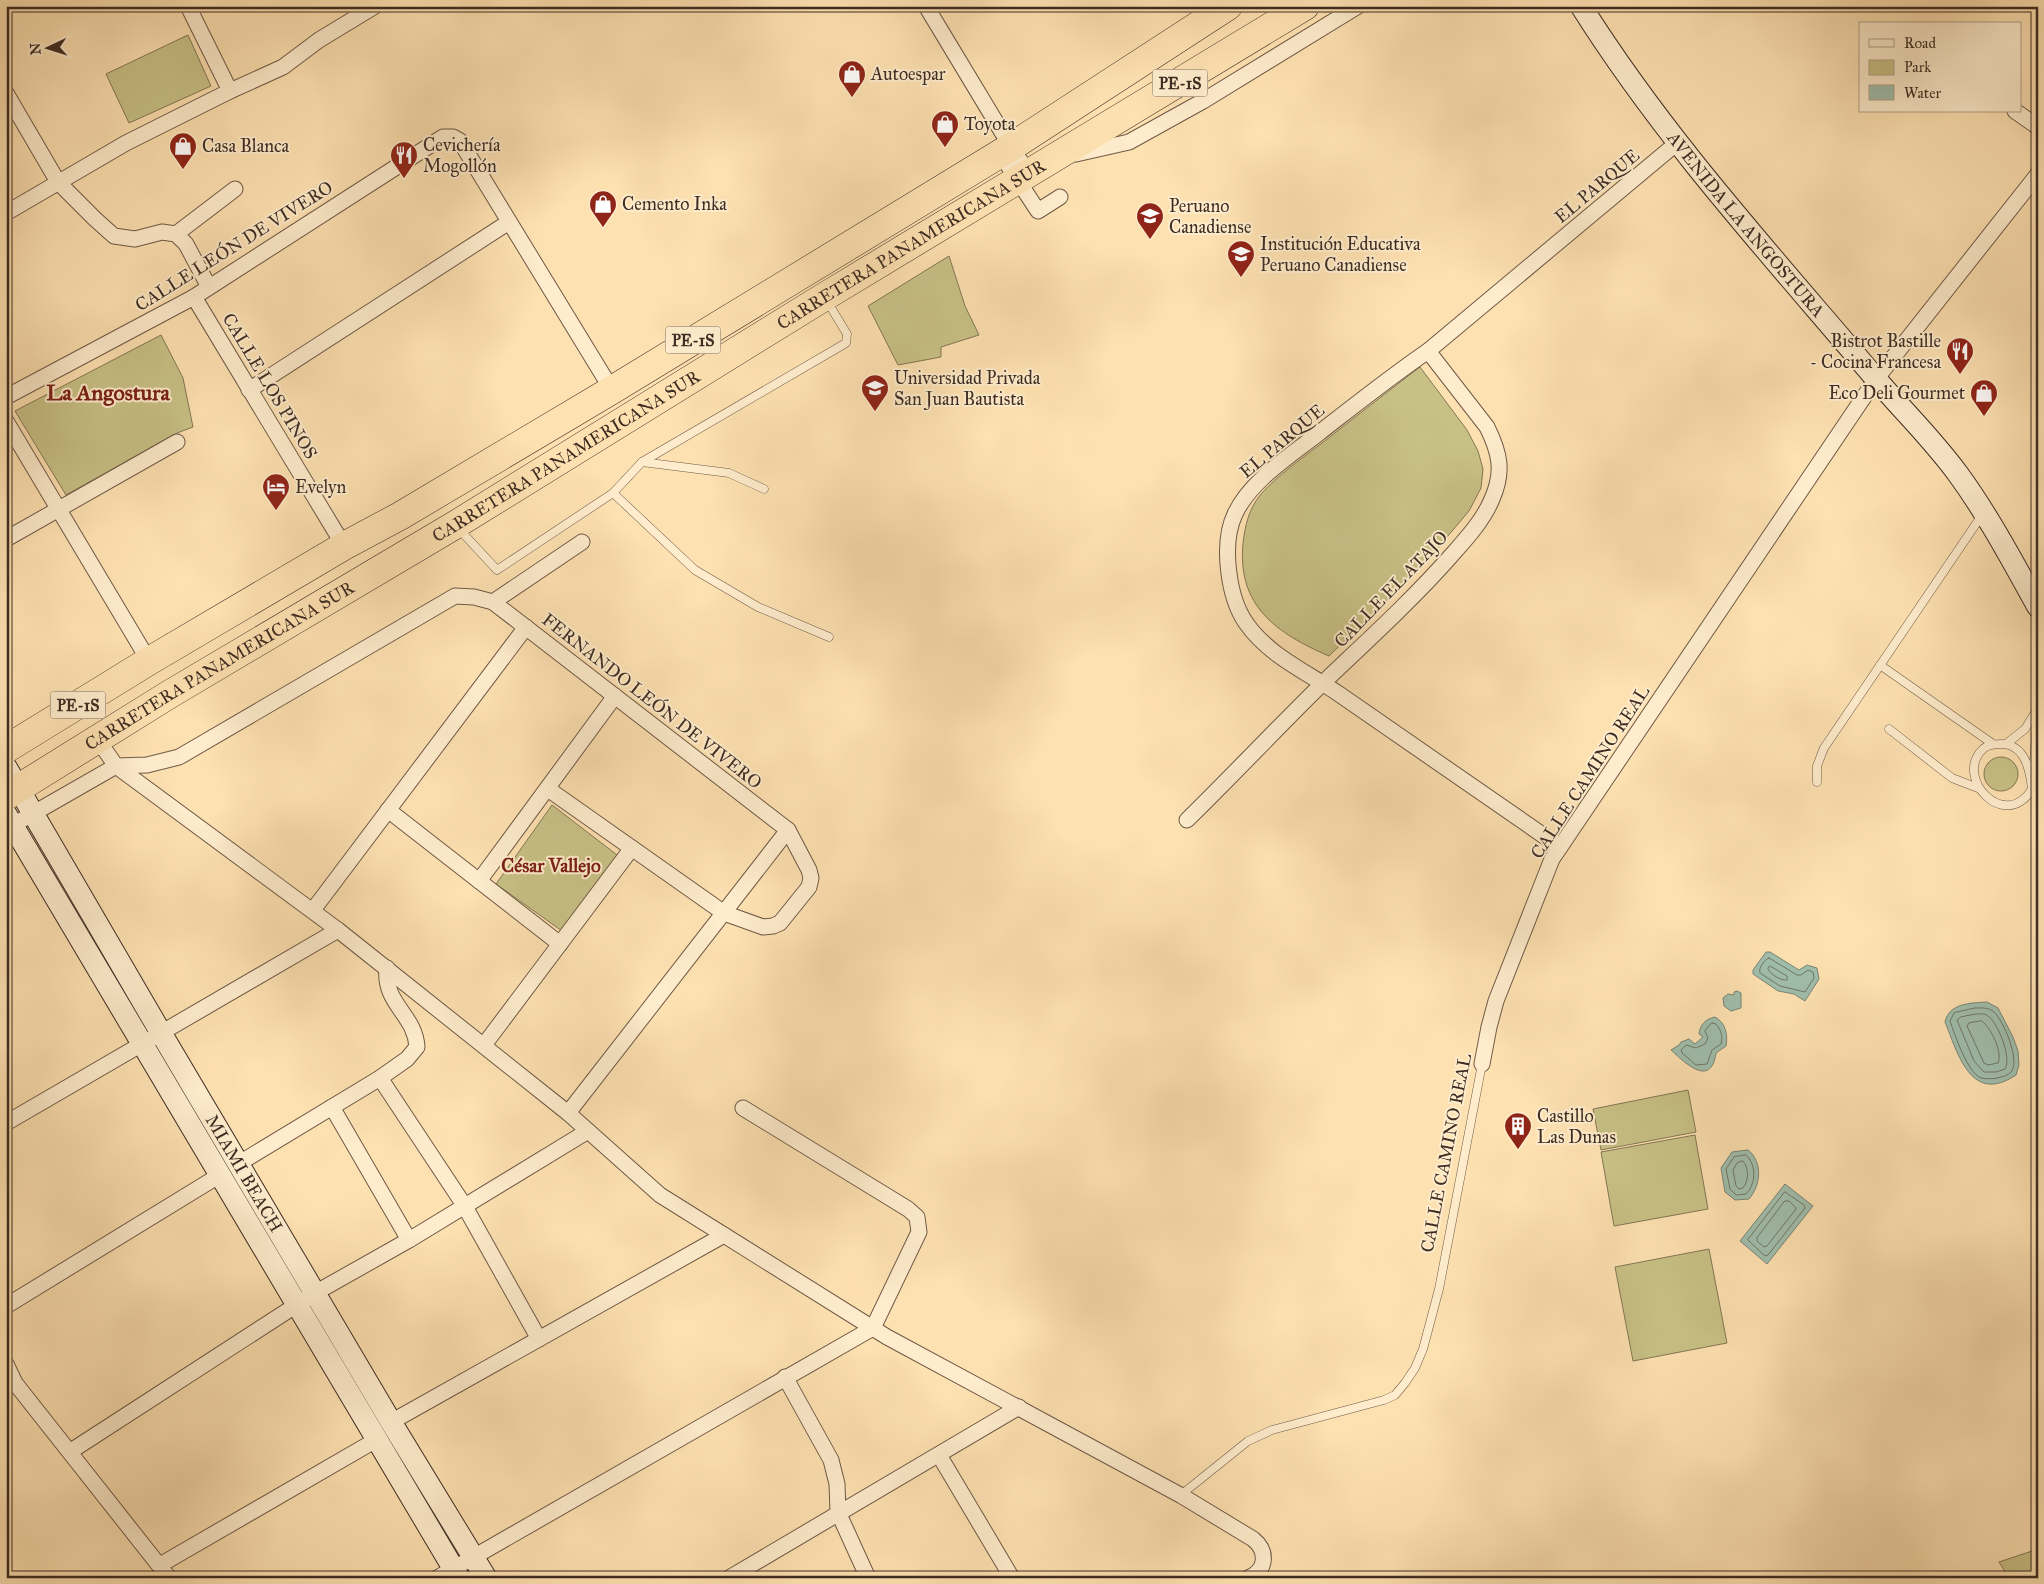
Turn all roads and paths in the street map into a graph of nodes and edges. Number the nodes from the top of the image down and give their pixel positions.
1 (188, 6) edge
2 (375, 6) edge
3 (926, 6) edge
4 (1228, 6) edge
5 (1305, 6) edge
6 (1358, 6) edge
7 (1581, 6) edge
8 (230, 91) junction
9 (6, 92) edge
10 (2016, 112) edge
11 (2038, 127) edge
12 (1677, 144) junction
13 (1005, 150) junction
14 (1055, 158) junction
15 (2038, 174) edge
16 (1024, 177) junction
17 (58, 182) junction
18 (236, 189) dead end
19 (1060, 197) dead end
20 (6, 213) edge
21 (509, 222) junction
22 (176, 234) junction
23 (209, 287) junction
24 (194, 297) junction
25 (824, 297) junction
26 (1428, 351) junction
27 (1876, 379) junction
28 (249, 390) junction
29 (612, 390) junction
30 (6, 397) edge
31 (6, 421) edge
32 (177, 442) dead end
33 (642, 462) junction
34 (764, 490) dead end
35 (614, 493) junction
36 (58, 509) junction
37 (1984, 513) junction
38 (455, 525) junction
39 (6, 539) edge
40 (582, 542) dead end
41 (344, 546) junction
42 (493, 602) junction
43 (2038, 607) edge
44 (526, 627) junction
45 (829, 637) dead end
46 (149, 661) junction
47 (1880, 665) junction
48 (1323, 683) junction
49 (615, 696) junction
50 (1889, 729) dead end
51 (98, 740) junction
52 (1993, 744) junction
53 (2006, 744) junction
54 (6, 749) edge
55 (116, 766) junction
56 (1816, 782) dead end
57 (10, 784) edge
58 (1978, 788) junction
59 (2032, 789) junction
60 (548, 790) junction
61 (388, 810) junction
62 (33, 814) junction
63 (10, 819) edge
64 (1187, 820) dead end
65 (788, 830) junction
66 (1560, 847) junction
67 (632, 848) junction
68 (479, 881) junction
69 (313, 910) junction
70 (724, 913) junction
71 (338, 930) junction
72 (560, 944) junction
73 (387, 968) junction
74 (152, 1038) junction
75 (484, 1045) junction
76 (1482, 1064) joint
77 (380, 1078) junction
78 (332, 1107) junction
79 (743, 1108) dead end
80 (568, 1113) junction
81 (6, 1123) edge
82 (588, 1131) junction
83 (229, 1169) junction
84 (464, 1205) junction
85 (724, 1235) junction
86 (409, 1240) junction
87 (306, 1299) junction
88 (6, 1306) edge
89 (873, 1328) junction
90 (539, 1339) junction
91 (6, 1364) edge
92 (785, 1377) junction
93 (1019, 1407) junction
94 (391, 1422) junction
95 (376, 1440) junction
96 (70, 1452) junction
97 (939, 1455) junction
98 (1182, 1496) junction
99 (838, 1512) junction
100 (474, 1556) junction
101 (160, 1565) junction
102 (450, 1574) edge
103 (169, 1578) edge
104 (486, 1578) edge
105 (729, 1578) edge
106 (868, 1578) edge
107 (1012, 1578) edge
108 (1248, 1578) edge

1 - 8 street
2 - 8 street
3 - 13 street
4 - 13 highway, CARRETERA PANAMERICANA SUR / PE-1S
5 - 14 highway, CARRETERA PANAMERICANA SUR / PE-1S
6 - 14 street
7 - 12 street, AVENIDA LA ANGOSTURA
8 - 17 street
9 - 17 street
10 - 11 street
12 - 26 street, EL PARQUE
12 - 27 street, AVENIDA LA ANGOSTURA
13 - 16 street
13 - 29 highway, CARRETERA PANAMERICANA SUR / PE-1S
14 - 16 highway, CARRETERA PANAMERICANA SUR / PE-1S
15 - 27 street, CALLE CAMINO REAL
16 - 19 street
16 - 25 highway, CARRETERA PANAMERICANA SUR / PE-1S
17 - 20 street
17 - 22 street
18 - 22 street
21 - 23 street, CALLE LEÓN DE VIVERO
21 - 28 street
21 - 29 street
22 - 23 street
23 - 24 street, CALLE LEÓN DE VIVERO
24 - 28 street, CALLE LOS PINOS
24 - 30 street, CALLE LEÓN DE VIVERO
25 - 33 lane
25 - 38 highway, CARRETERA PANAMERICANA SUR / PE-1S
26 - 48 street, CALLE EL ATAJO
26 - 48 street, EL PARQUE
27 - 37 street, AVENIDA LA ANGOSTURA
27 - 66 street, CALLE CAMINO REAL
28 - 41 street, CALLE LOS PINOS
29 - 41 highway, CARRETERA PANAMERICANA SUR / PE-1S
31 - 36 street
32 - 36 street
33 - 34 lane
33 - 35 lane
35 - 38 lane
35 - 45 lane
36 - 39 street
36 - 46 street
37 - 43 street, AVENIDA LA ANGOSTURA
37 - 47 lane
38 - 51 highway, CARRETERA PANAMERICANA SUR / PE-1S
40 - 42 street
41 - 46 highway, CARRETERA PANAMERICANA SUR / PE-1S
42 - 44 street, FERNANDO LEÓN DE VIVERO
42 - 55 street
44 - 49 street, FERNANDO LEÓN DE VIVERO
44 - 61 street
46 - 54 highway, CARRETERA PANAMERICANA SUR / PE-1S
47 - 52 lane
47 - 56 lane
48 - 64 street, CALLE EL ATAJO
48 - 66 street, EL PARQUE
49 - 60 street
49 - 65 street, FERNANDO LEÓN DE VIVERO
50 - 58 lane
51 - 55 street
51 - 57 highway, CARRETERA PANAMERICANA SUR / PE-1S
52 - 53 lane
52 - 58 lane
53 - 59 lane
53 - 59 lane
55 - 62 street
55 - 69 street
57 - 62 street, MIAMI BEACH
58 - 59 lane
60 - 67 street
60 - 68 street
61 - 68 street
61 - 69 street
62 - 63 street
62 - 74 street, MIAMI BEACH
63 - 74 street, MIAMI BEACH
65 - 70 street
65 - 70 street
66 - 76 street, CALLE CAMINO REAL
67 - 70 street
67 - 72 street
68 - 72 street
69 - 71 street
70 - 80 street
71 - 73 street
71 - 74 street
72 - 75 street
73 - 75 street
73 - 77 street
74 - 81 street
74 - 83 street, MIAMI BEACH
75 - 80 street
76 - 98 lane, CALLE CAMINO REAL
77 - 78 street
77 - 84 street
78 - 83 street
78 - 86 street
79 - 89 street
80 - 82 street
82 - 84 street
82 - 85 street
83 - 87 street, MIAMI BEACH
83 - 88 street
84 - 86 street
84 - 90 street
85 - 89 street
85 - 90 street
86 - 87 street
87 - 94 street, MIAMI BEACH
87 - 95 street, MIAMI BEACH
87 - 96 street
89 - 92 street
89 - 93 street
90 - 94 street
91 - 96 street
92 - 99 street
92 - 100 street
93 - 97 street
93 - 98 street
94 - 100 street, MIAMI BEACH
95 - 101 street
95 - 102 street, MIAMI BEACH
96 - 101 street
97 - 99 street
97 - 107 street
98 - 108 street
99 - 105 street
99 - 106 street
100 - 102 street
100 - 104 street, MIAMI BEACH
101 - 103 street

